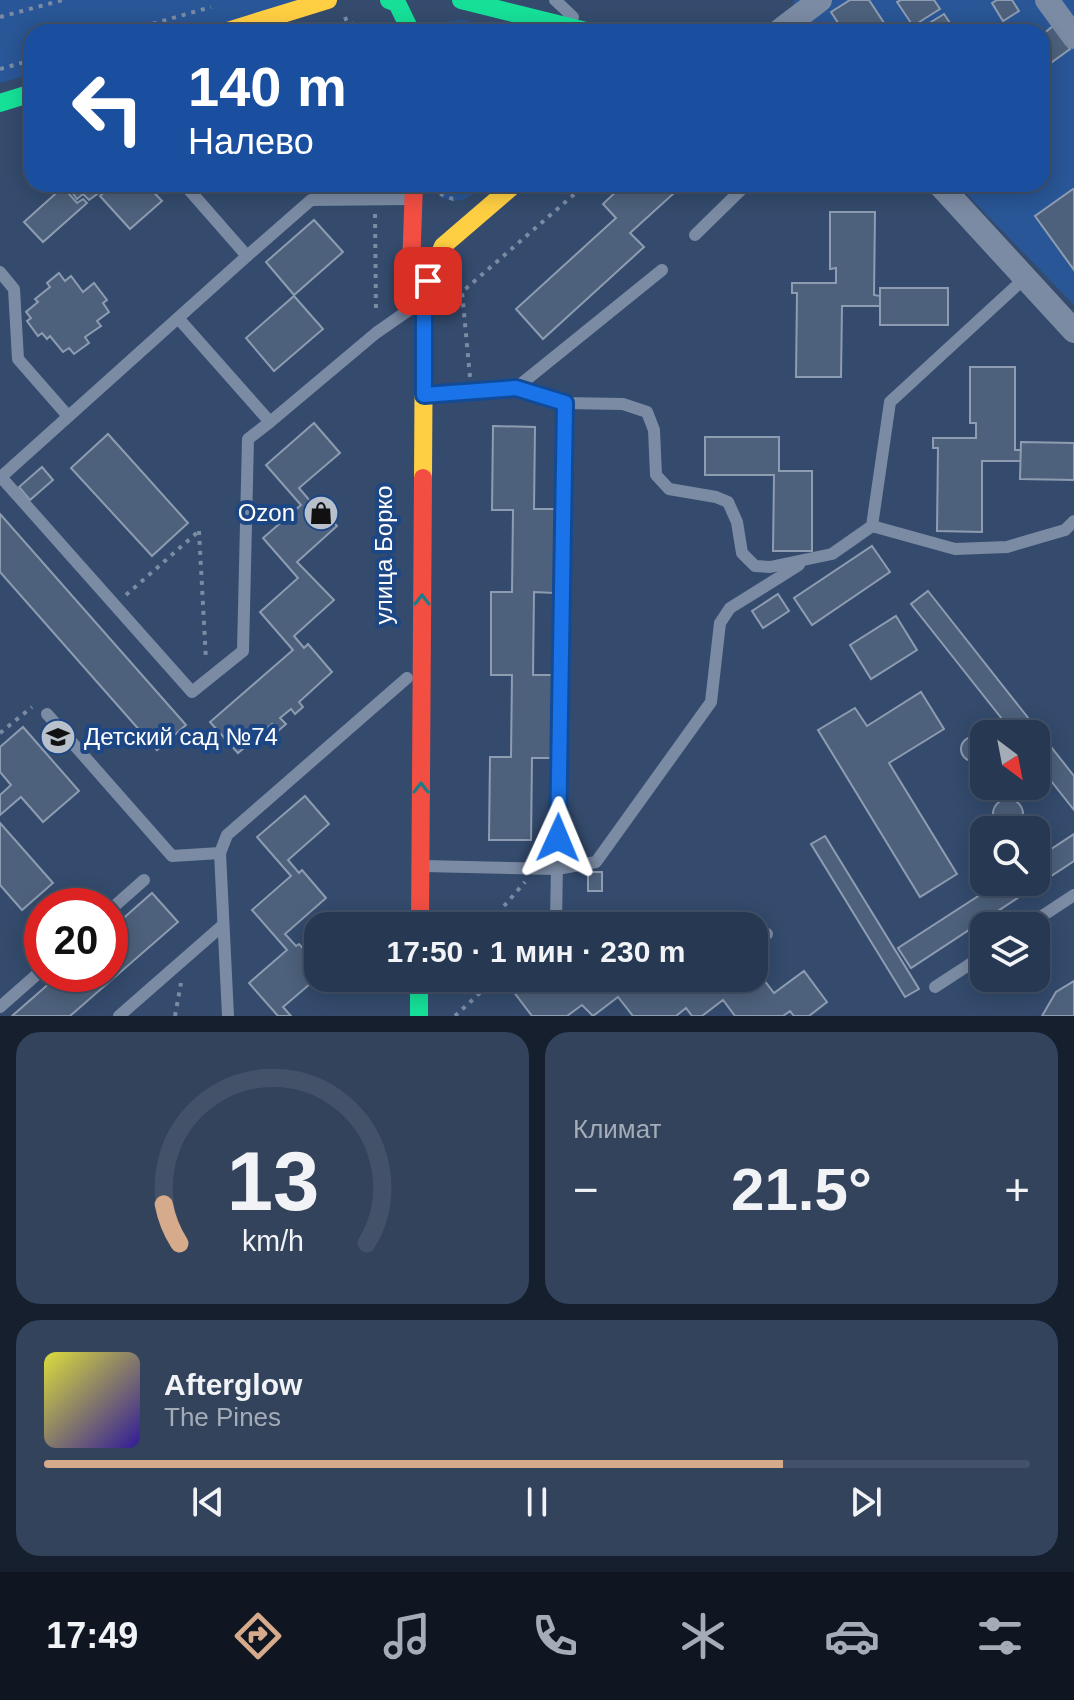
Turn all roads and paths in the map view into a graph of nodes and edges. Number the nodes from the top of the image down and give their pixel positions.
1 (63, 0) edge
2 (328, 0) edge
3 (389, 0) edge
4 (418, 0) edge
5 (461, 0) edge
6 (555, 0) edge
7 (820, 0) edge
8 (1047, 0) edge
9 (222, 4) dead end
10 (0, 17) edge
11 (347, 22) dead end
12 (152, 24) edge
13 (250, 24) edge
14 (354, 24) edge
15 (409, 24) edge
16 (414, 24) edge
17 (560, 24) edge
18 (583, 24) edge
19 (788, 24) edge
20 (1074, 37) edge
21 (24, 62) edge
22 (0, 69) edge
23 (24, 96) edge
24 (0, 103) edge
25 (191, 192) edge
26 (404, 192) edge
27 (414, 192) edge
28 (416, 192) edge
29 (505, 192) edge
30 (577, 192) edge
31 (739, 192) edge
32 (946, 192) edge
33 (462, 196) dead end
34 (375, 198) junction
35 (432, 199) joint
36 (481, 211) junction
37 (454, 215) dead end
38 (695, 235) dead end
39 (247, 256) junction
40 (662, 270) dead end
41 (0, 272) edge
42 (1026, 277) junction
43 (409, 310) junction
44 (178, 318) junction
45 (1074, 331) edge
46 (376, 333) junction
47 (516, 388) junction
48 (471, 389) junction
49 (424, 395) junction
50 (565, 403) junction
51 (68, 416) junction
52 (270, 422) junction
53 (0, 478) edge
54 (1074, 521) edge
55 (872, 526) junction
56 (808, 559) junction
57 (115, 605) junction
58 (407, 678) junction
59 (207, 680) junction
60 (47, 714) joint
61 (0, 733) edge
62 (220, 853) junction
63 (420, 866) junction
64 (537, 868) junction
65 (557, 869) junction
66 (144, 880) dead end
67 (128, 894) edge
68 (1074, 895) edge
69 (415, 912) edge
70 (416, 912) edge
71 (500, 912) edge
72 (556, 912) edge
73 (1048, 912) edge
74 (223, 925) junction
75 (186, 957) junction
76 (970, 964) edge
77 (24, 986) edge
78 (935, 987) dead end
79 (404, 992) edge
80 (419, 992) edge
81 (481, 992) edge
82 (0, 1007) edge
83 (119, 1016) edge
84 (175, 1016) edge
85 (228, 1016) edge
86 (404, 1016) edge
87 (419, 1016) edge
88 (455, 1016) edge

1 - 10 path
2 - 13 main road
3 - 15 main road
4 - 16 main road
5 - 17 main road
6 - 18 lane
7 - 19 street
8 - 20 street
9 - 12 path
11 - 14 path
21 - 22 path
23 - 24 main road
25 - 39 lane
26 - 34 lane
27 - 43 main road, улица Борко
28 - 35 main road
29 - 36 main road, улица Борко
30 - 48 path
31 - 38 lane
32 - 42 street
33 - 35 path
34 - 39 lane
34 - 46 path
36 - 37 main road
36 - 49 main road, улица Борко
39 - 44 lane
40 - 47 lane
41 - 51 lane
42 - 45 street
42 - 55 lane
43 - 46 lane
43 - 58 main road, улица Борко
44 - 51 lane
44 - 52 lane
46 - 52 lane
47 - 48 lane
47 - 50 lane
48 - 49 lane
63 -> 49 main road, улица Борко
50 - 56 lane
50 - 65 lane
51 - 53 lane
52 - 59 lane
53 - 57 lane
54 - 55 lane
55 - 56 lane
56 - 65 lane
57 - 59 lane
57 - 59 path
58 - 62 lane
58 - 69 main road, улица Борко
60 - 61 path
60 - 62 lane
62 - 74 lane
63 - 64 lane
63 - 70 main road, улица Борко
64 - 65 lane
64 - 71 path
65 - 72 lane
66 - 67 lane
68 - 73 lane
74 - 75 lane
74 - 85 lane
75 - 83 lane
75 - 84 path
76 - 78 lane
77 - 82 lane
79 - 86 main road
80 - 87 main road
81 - 88 path

